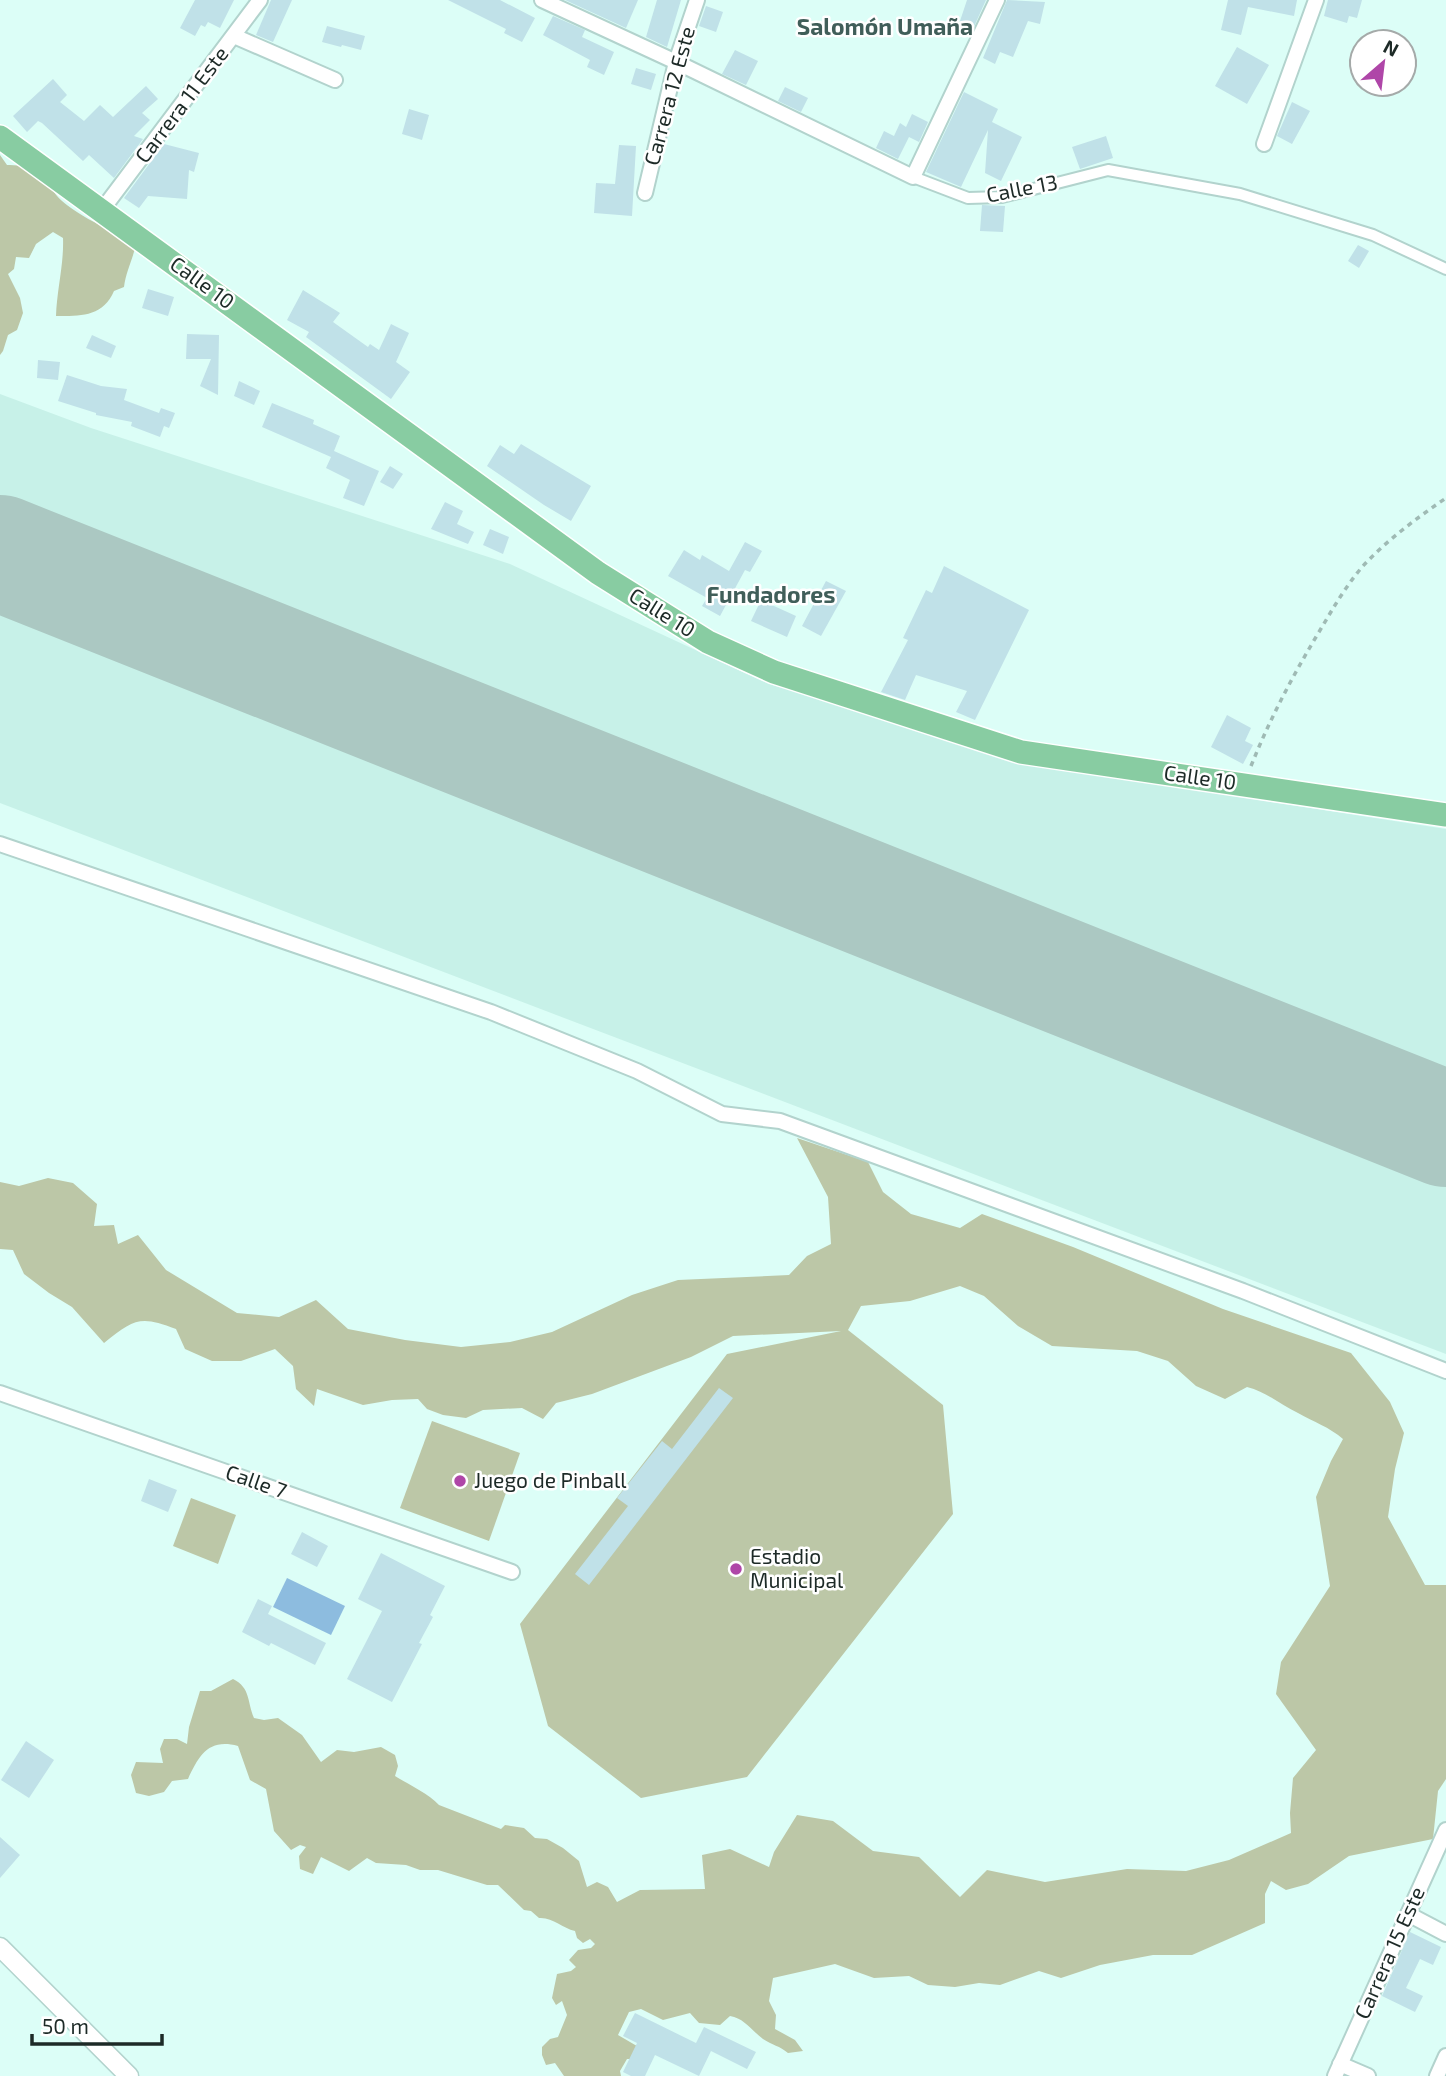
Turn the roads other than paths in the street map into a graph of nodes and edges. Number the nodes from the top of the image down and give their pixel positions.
1 (260, 0) edge
2 (542, 0) edge
3 (697, 0) edge
4 (998, 0) edge
5 (1316, 0) edge
6 (234, 36) junction
7 (676, 62) junction
8 (335, 80) dead end
9 (0, 136) edge
10 (1264, 144) dead end
11 (913, 177) junction
12 (645, 193) dead end
13 (102, 210) junction
14 (1446, 269) edge
15 (1446, 815) edge
16 (0, 844) edge
17 (1446, 1371) edge
18 (0, 1393) edge
19 (512, 1572) dead end
20 (1446, 1830) edge
21 (1408, 1914) junction
22 (1446, 1934) edge
23 (0, 1947) edge
24 (1446, 2056) edge
25 (1337, 2070) edge
26 (129, 2076) edge
27 (1368, 2076) edge
28 (1437, 2076) edge

1 - 6 street, Carrera 11 Este
2 - 7 street, Calle 13
3 - 7 street, Carrera 12 Este
4 - 11 street
5 - 10 street
6 - 8 street
6 - 13 street, Carrera 11 Este
7 - 11 street, Calle 13
7 - 12 street, Carrera 12 Este
9 - 13 main road, Calle 10
11 - 14 street, Calle 13
13 - 15 main road, Calle 10
16 - 17 street
18 - 19 street, Calle 7
20 - 21 street, Carrera 15 Este
21 - 22 street
21 - 25 street, Carrera 15 Este
23 - 26 street
24 - 28 street
25 - 27 street

